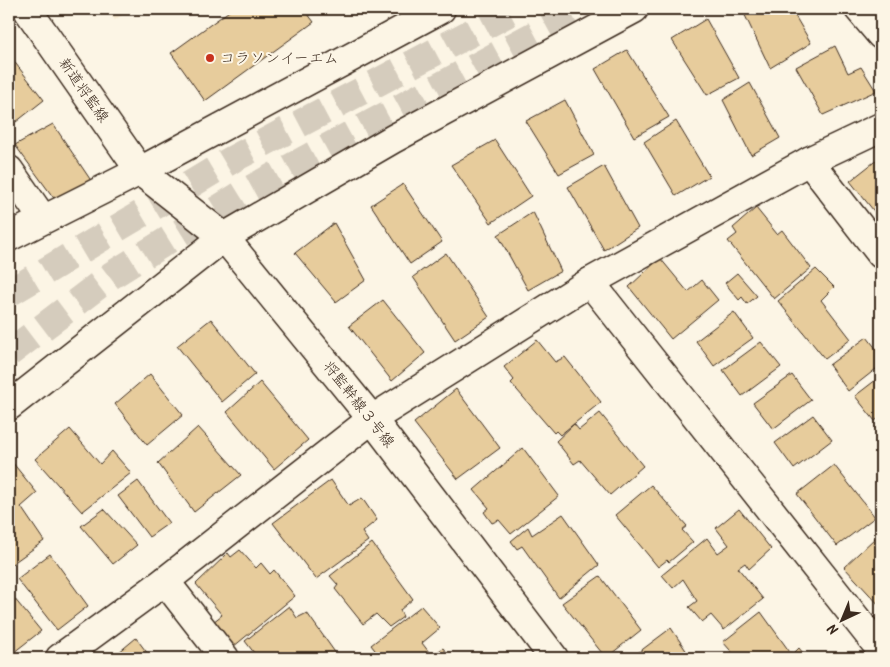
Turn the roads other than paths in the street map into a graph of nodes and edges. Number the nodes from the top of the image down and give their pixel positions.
1 (27, 9) edge
2 (441, 9) edge
3 (634, 9) edge
4 (859, 9) edge
5 (881, 36) edge
6 (881, 126) edge
7 (809, 161) junction
8 (9, 170) edge
9 (140, 171) junction
10 (43, 219) junction
11 (9, 237) edge
12 (224, 237) junction
13 (881, 254) edge
14 (590, 282) junction
15 (9, 406) edge
16 (372, 419) junction
17 (165, 581) junction
18 (881, 650) edge
19 (60, 658) edge
20 (225, 658) edge
21 (554, 658) edge

1 - 9 street, 新道将監線
2 - 9 street
3 - 12 street
4 - 5 street
6 - 7 street
7 - 13 street
7 - 14 street
8 - 10 street
9 - 10 street
9 - 12 street, 将監幹線３号線
10 - 11 street
12 - 15 street
12 - 16 street, 将監幹線３号線
14 - 16 street
14 - 18 street
16 - 17 street
16 - 21 street, 将監幹線３号線
17 - 19 street
17 - 20 street

